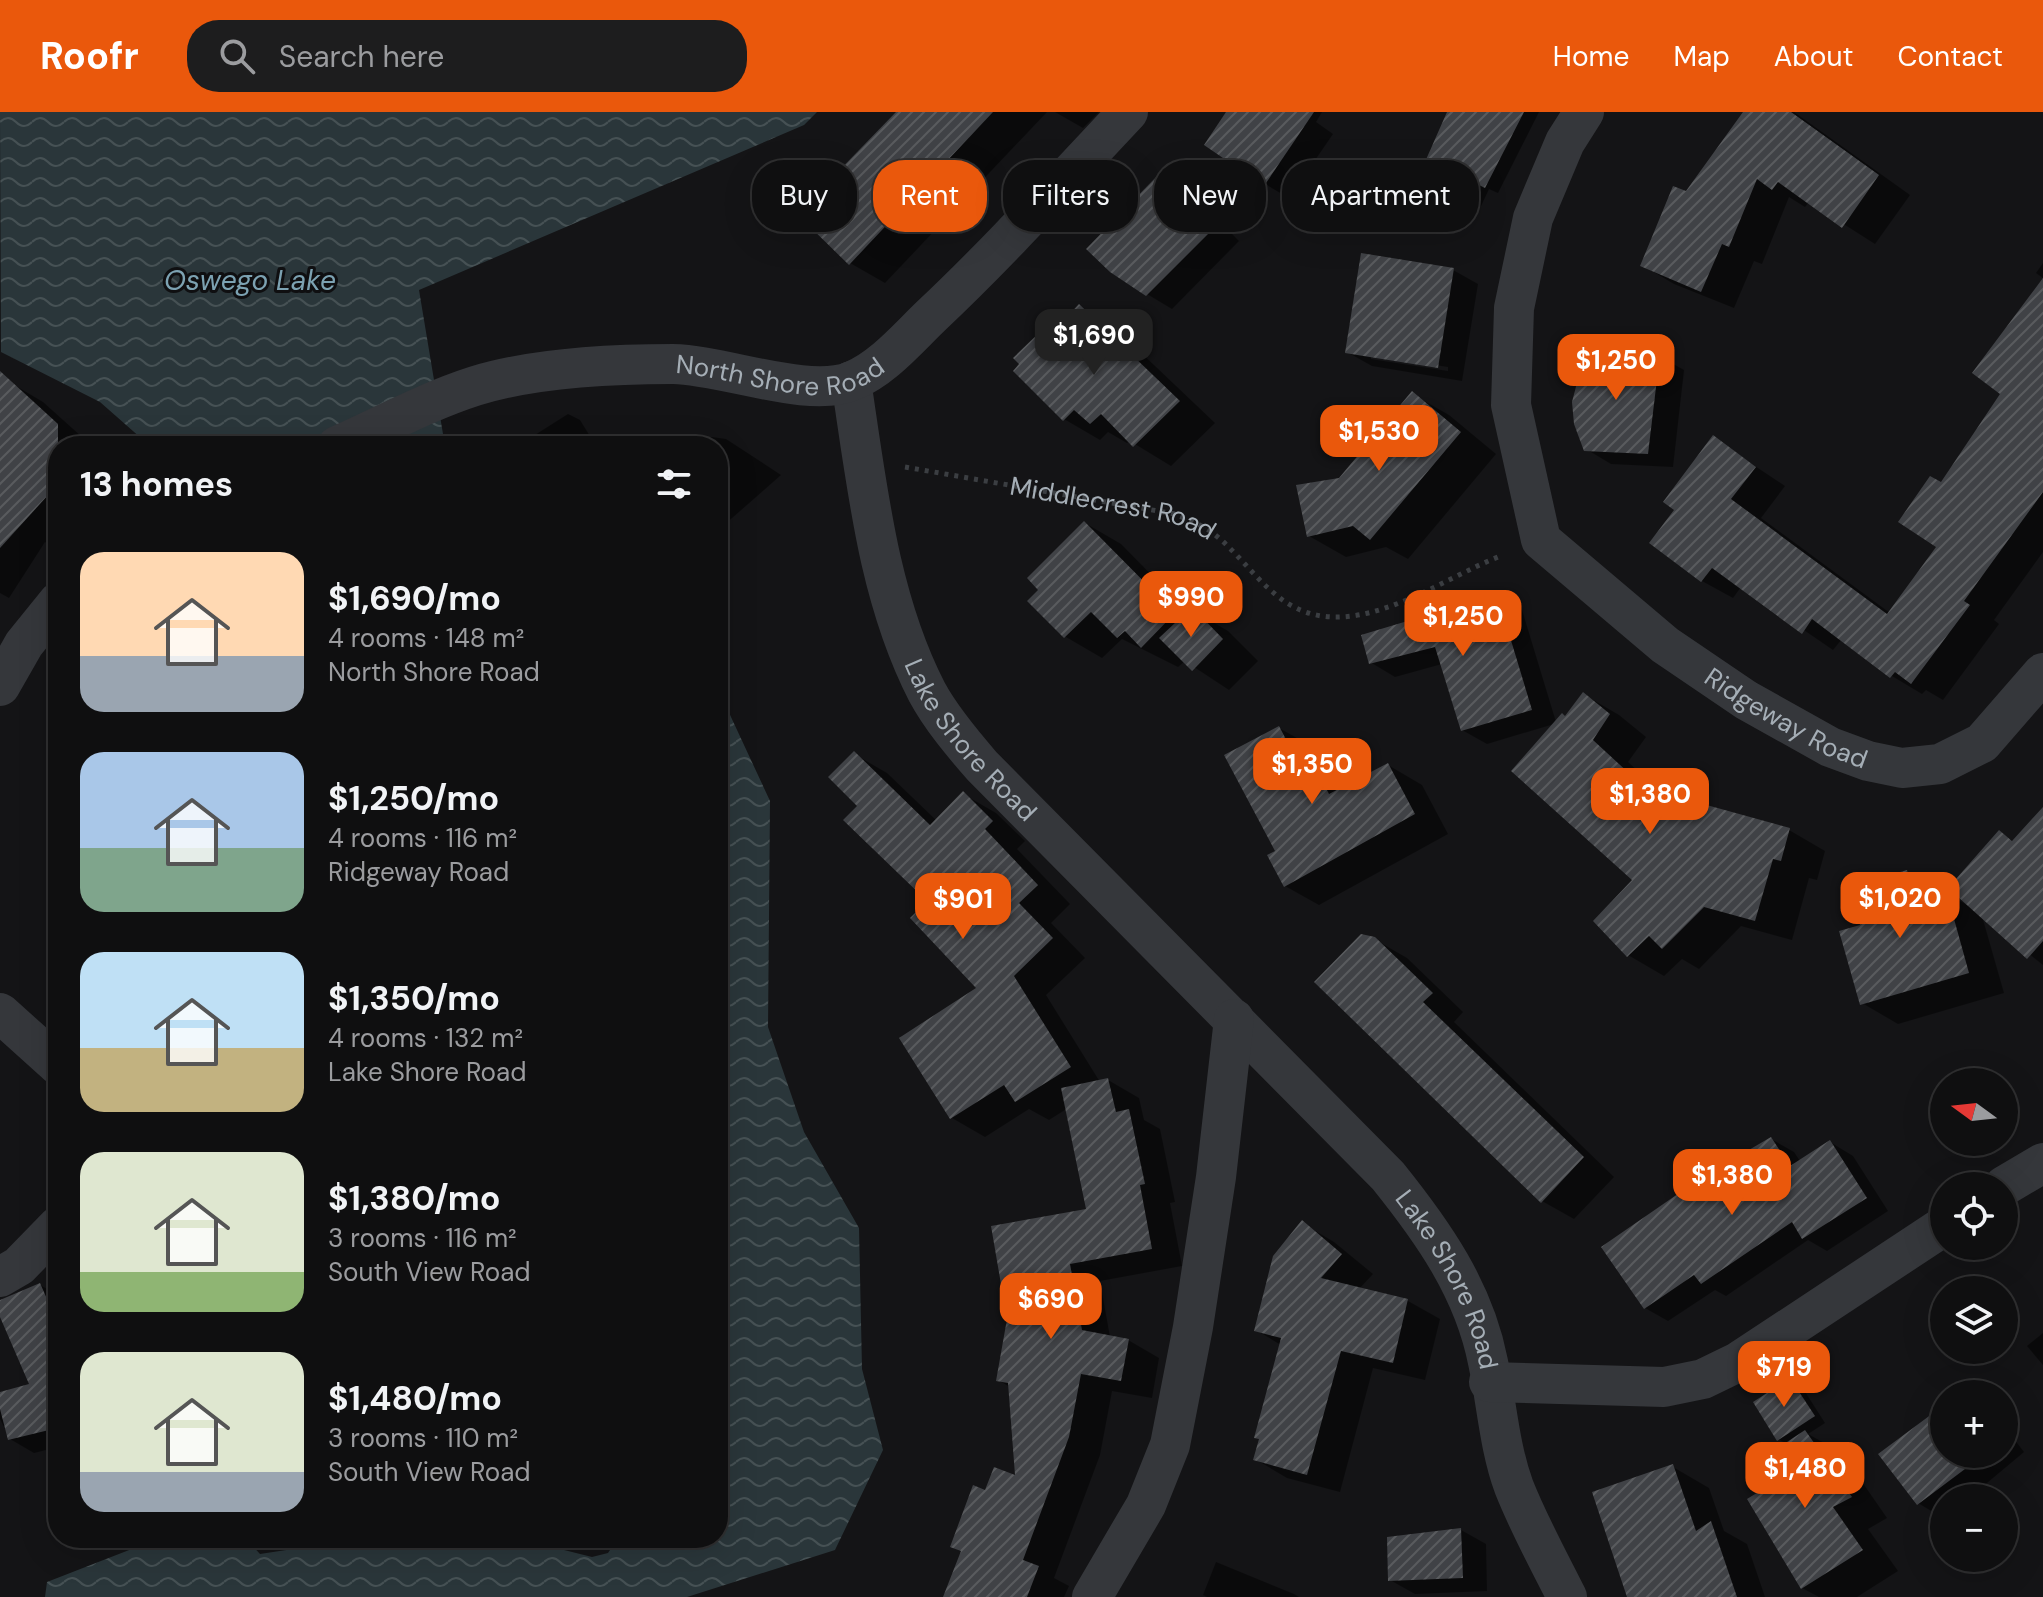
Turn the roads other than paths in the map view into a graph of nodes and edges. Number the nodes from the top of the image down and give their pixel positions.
1 (1128, 112) edge
2 (1584, 112) edge
3 (851, 381) junction
4 (359, 436) edge
5 (48, 614) edge
6 (2043, 673) edge
7 (0, 686) edge
8 (0, 1013) edge
9 (1234, 1019) junction
10 (48, 1056) edge
11 (2043, 1163) edge
12 (2018, 1178) edge
13 (1930, 1235) edge
14 (48, 1236) edge
15 (0, 1277) edge
16 (1489, 1382) junction
17 (1092, 1597) edge
18 (1567, 1597) edge

1 - 3 street, North Shore Road
2 - 6 street, Ridgeway Road
3 - 4 street, North Shore Road
3 - 9 street, Lake Shore Road
5 - 7 street
8 - 10 street
9 - 16 street, Lake Shore Road
9 - 17 street
11 - 12 street
13 - 16 street
14 - 15 street
16 - 18 street, Lake Shore Road

